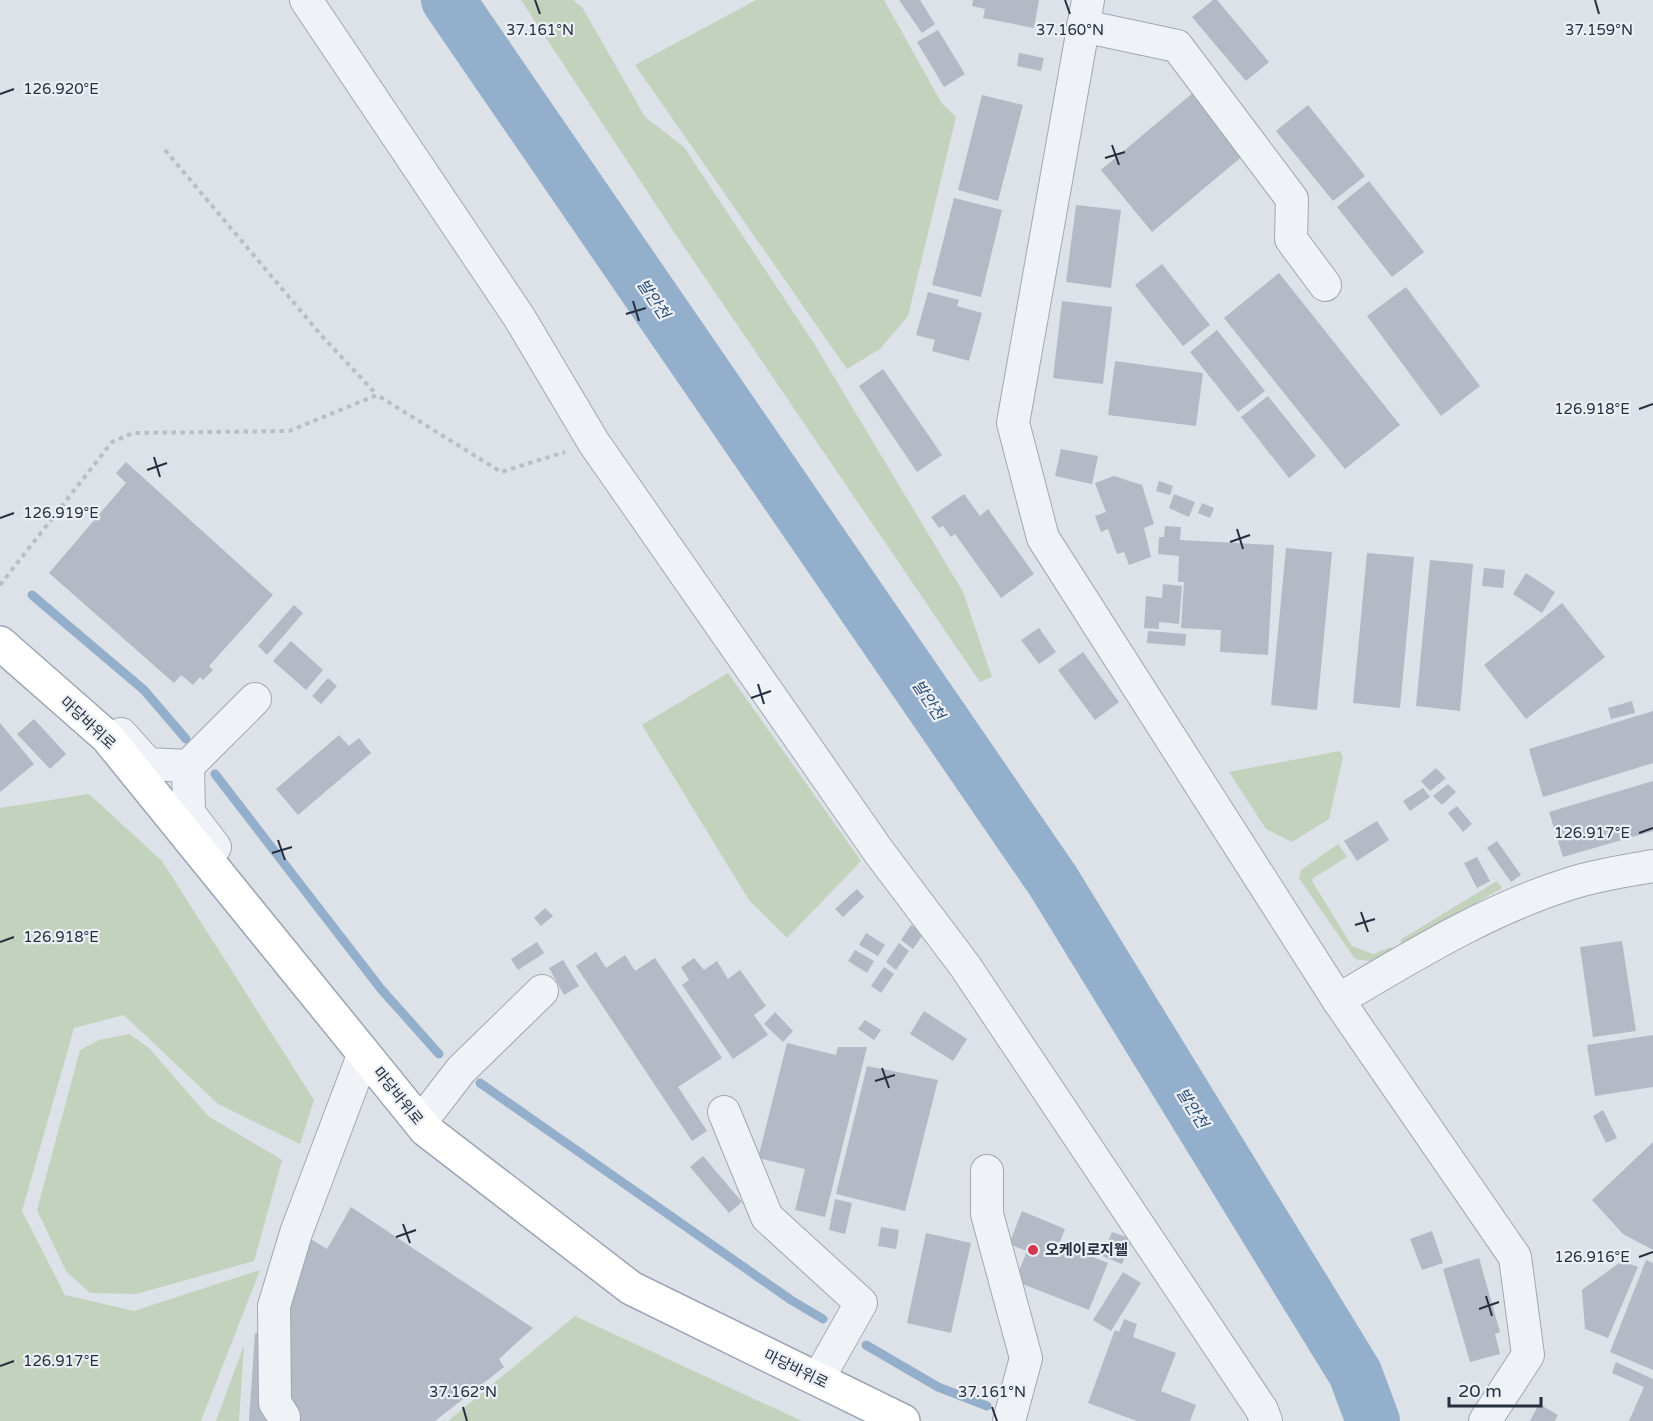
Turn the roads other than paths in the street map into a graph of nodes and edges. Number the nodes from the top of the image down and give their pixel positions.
1 (306, 0) edge
2 (1086, 13) edge
3 (1325, 285) dead end
4 (0, 643) edge
5 (56, 692) junction
6 (255, 699) dead end
7 (188, 766) junction
8 (1653, 866) edge
9 (241, 902) junction
10 (542, 991) dead end
11 (1338, 1000) junction
12 (364, 1053) junction
13 (724, 1112) dead end
14 (420, 1123) junction
15 (987, 1171) dead end
16 (818, 1379) junction
17 (284, 1416) dead end
18 (903, 1421) edge
19 (1009, 1421) edge
20 (1266, 1421) edge
21 (1486, 1421) edge

1 - 20 street
2 - 3 street
2 - 11 street
4 - 5 main road, 마당바위로
5 - 7 street
5 - 9 main road, 마당바위로
6 - 7 street
7 - 9 street
8 - 11 street
9 - 12 main road, 마당바위로
10 - 14 street
11 - 21 street
12 - 14 main road, 마당바위로
12 - 17 street
13 - 16 street
14 - 16 main road, 마당바위로
15 - 19 street
16 - 18 main road, 마당바위로

